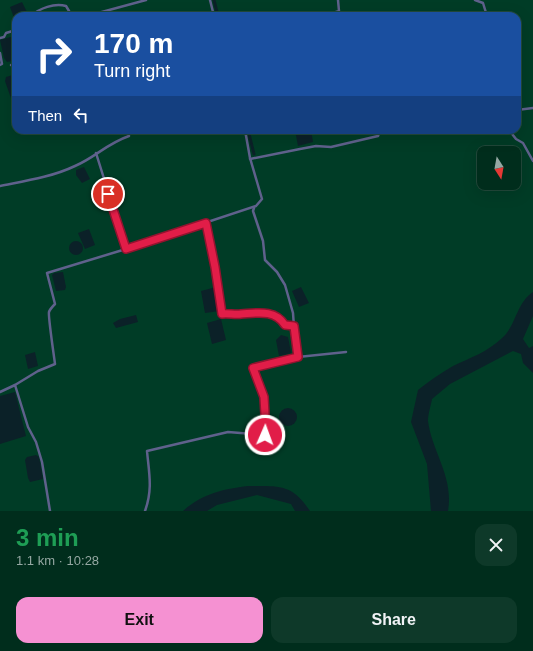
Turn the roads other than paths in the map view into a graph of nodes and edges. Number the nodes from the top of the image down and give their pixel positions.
1 (146, 0) edge
2 (210, 0) edge
3 (338, 0) edge
4 (475, 0) edge
5 (37, 12) edge
6 (70, 12) edge
7 (102, 12) edge
8 (213, 12) edge
9 (337, 12) edge
10 (486, 12) edge
11 (12, 31) edge
12 (0, 38) edge
13 (0, 53) edge
14 (0, 65) edge
15 (533, 108) edge
16 (521, 110) edge
17 (129, 134) edge
18 (246, 134) edge
19 (379, 134) edge
20 (512, 134) edge
21 (96, 153) junction
22 (250, 160) junction
23 (533, 160) edge
24 (0, 186) edge
25 (256, 206) junction
26 (206, 223) junction
27 (126, 249) junction
28 (294, 326) junction
29 (346, 352) dead end
30 (298, 357) junction
31 (15, 385) junction
32 (0, 392) edge
33 (50, 511) edge
34 (145, 511) edge

1 - 7 street
2 - 8 street
3 - 9 street
4 - 10 street
5 - 6 street
11 - 12 street
13 - 14 street
15 - 16 street
17 - 21 street
18 - 22 street
19 - 22 street
20 - 23 street
21 - 24 street
21 - 27 street
22 - 25 street
25 - 26 street
25 - 28 street
26 - 27 street
26 - 28 street
27 - 31 street
28 - 30 street
29 - 30 street
30 - 34 street
31 - 32 street
31 - 33 street

